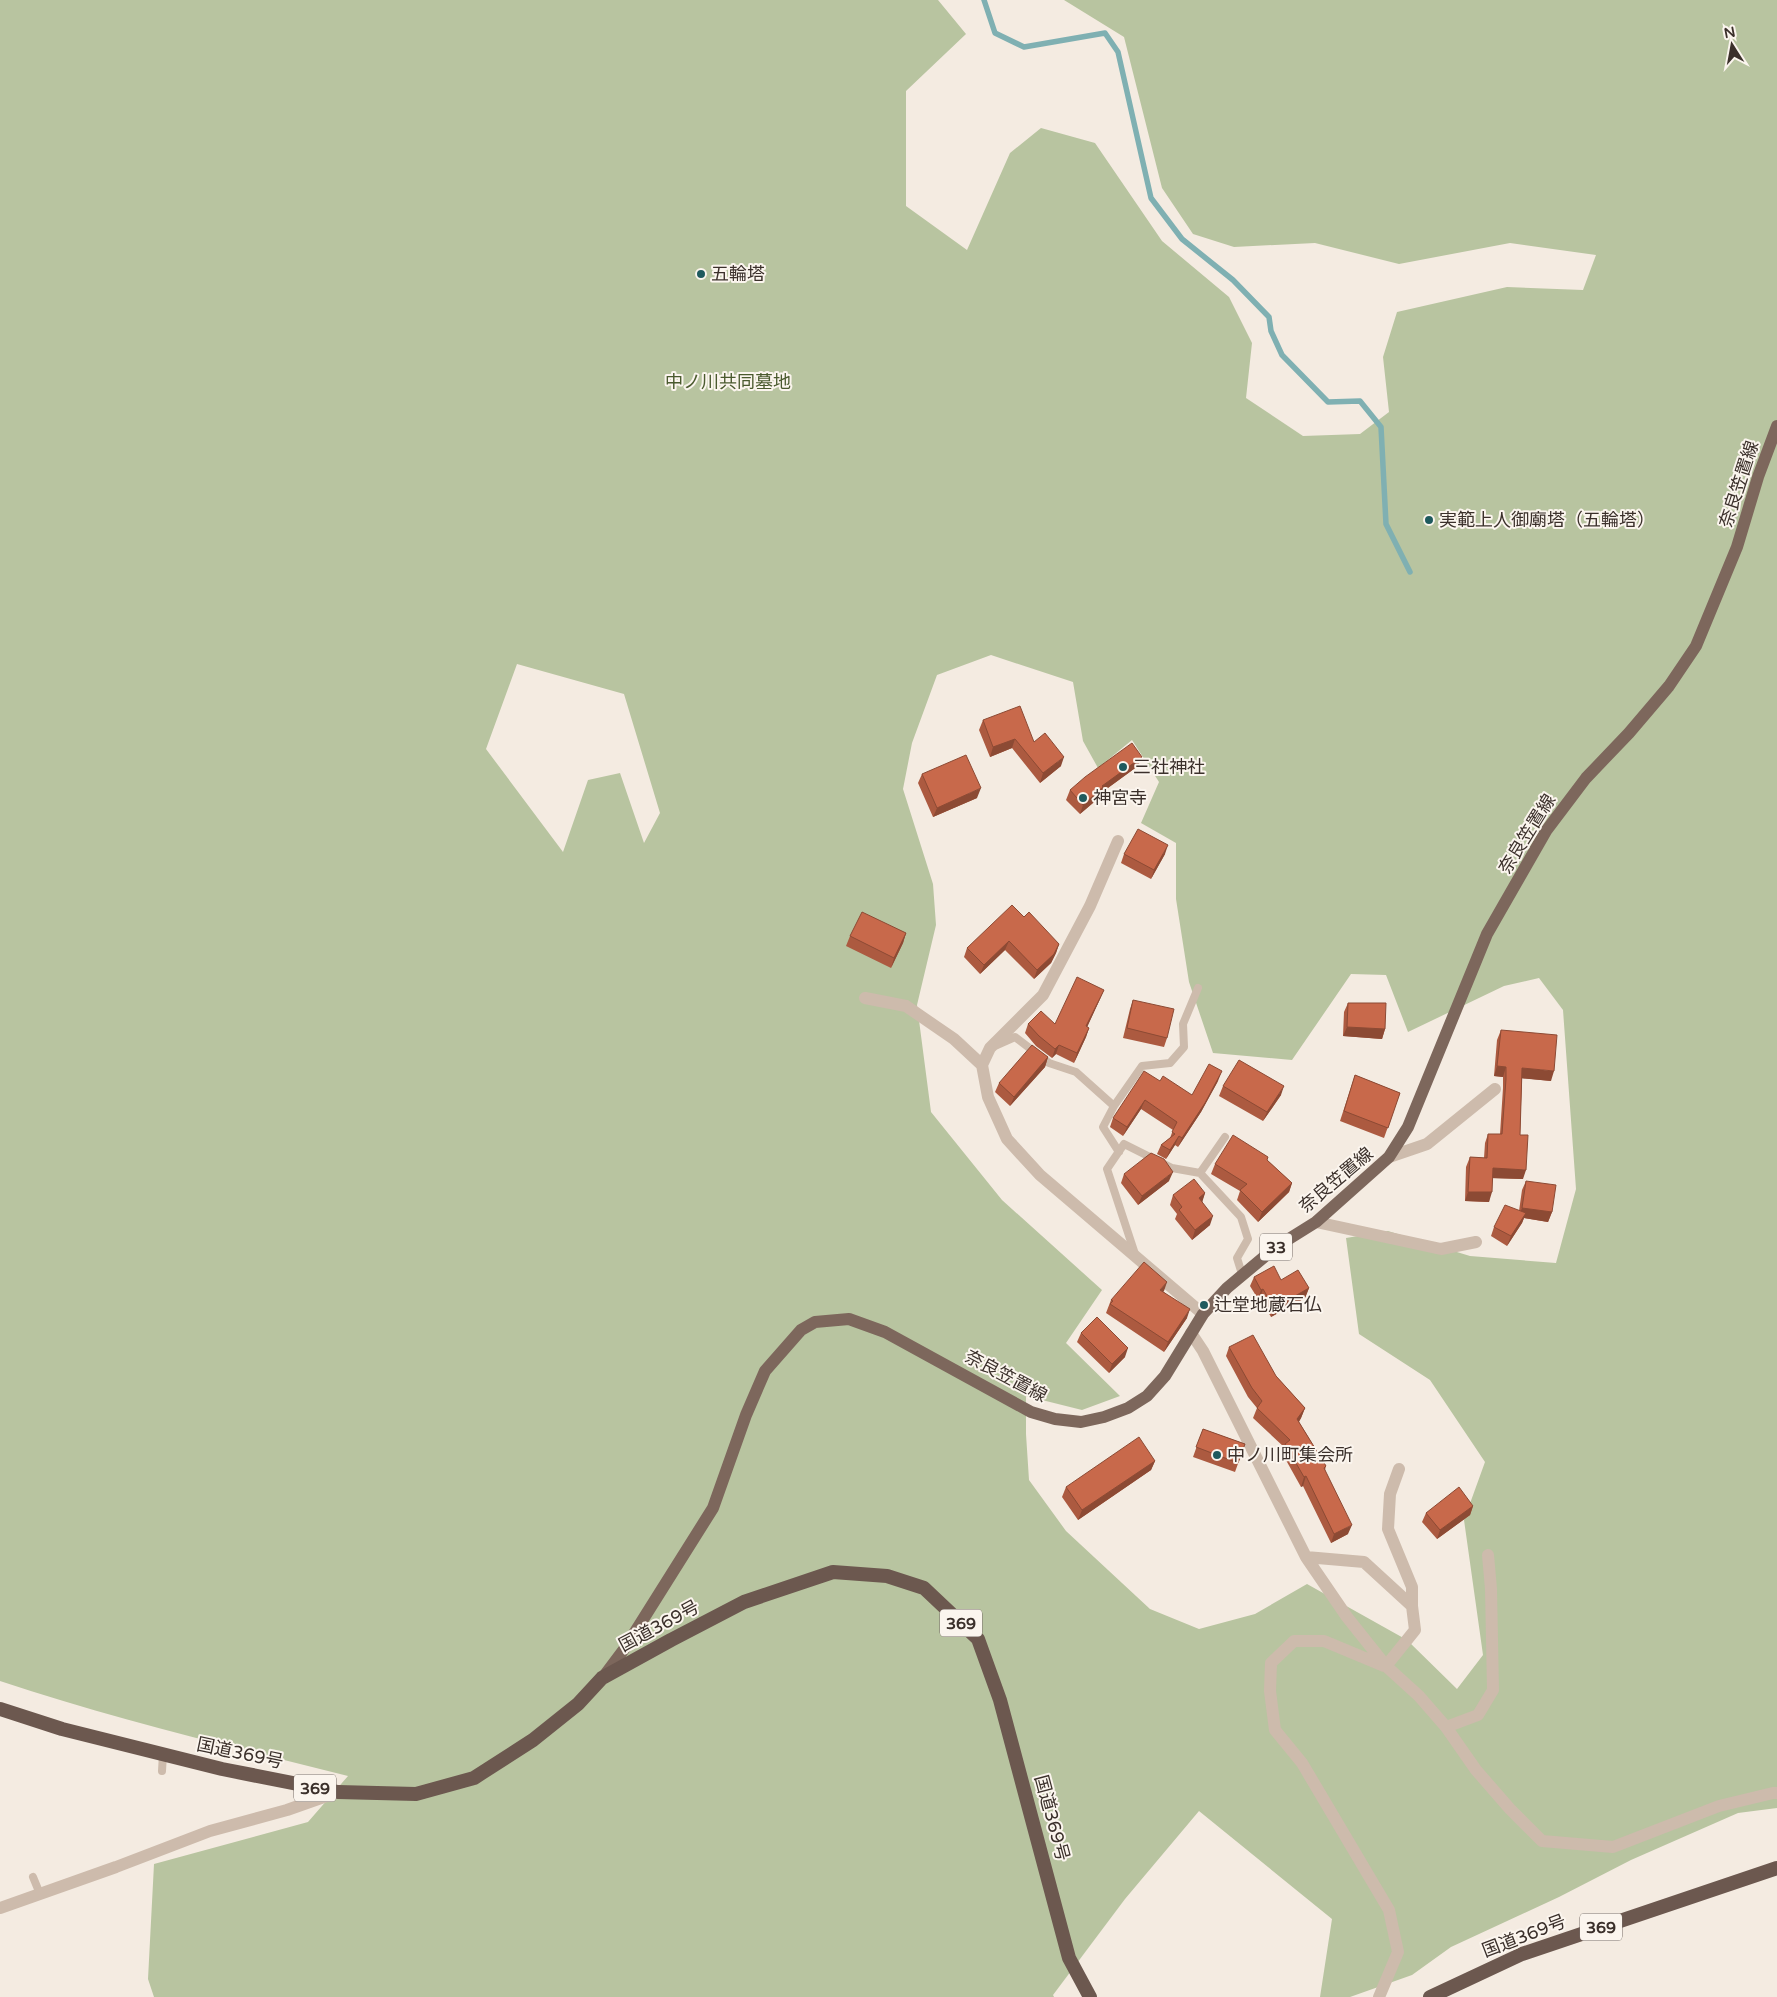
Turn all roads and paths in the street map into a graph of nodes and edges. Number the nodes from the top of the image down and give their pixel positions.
1 (1777, 426) edge
2 (1118, 841) dead end
3 (1198, 988) dead end
4 (865, 998) dead end
5 (990, 1048) junction
6 (982, 1064) junction
7 (1495, 1089) dead end
8 (1114, 1106) junction
9 (1225, 1137) dead end
10 (1119, 1152) junction
11 (1389, 1157) junction
12 (1200, 1173) junction
13 (1316, 1222) junction
14 (1476, 1242) dead end
15 (1136, 1256) junction
16 (1242, 1274) junction
17 (1203, 1314) junction
18 (1191, 1333) junction
19 (1399, 1469) dead end
20 (1488, 1555) dead end
21 (1306, 1557) junction
22 (1412, 1606) junction
23 (1386, 1666) junction
24 (602, 1678) junction
25 (0, 1709) edge
26 (1446, 1727) junction
27 (163, 1754) junction
28 (162, 1771) dead end
29 (338, 1792) junction
30 (1777, 1793) edge
31 (1777, 1868) edge
32 (33, 1878) dead end
33 (40, 1894) junction
34 (0, 1908) edge
35 (1090, 1997) edge
36 (1379, 1997) edge
37 (1430, 1997) edge

1 - 11 main road, 奈良笠置線 / 33
2 - 5 street
3 - 8 lane
4 - 6 street
5 - 6 street
5 - 8 lane
6 - 15 street
7 - 11 street
8 - 10 lane
9 - 12 lane
10 - 12 lane
10 - 15 lane
11 - 13 main road, 奈良笠置線 / 33
12 - 16 lane
13 - 14 street
13 - 16 main road, 奈良笠置線 / 33
15 - 17 street
16 - 17 main road, 奈良笠置線 / 33
17 - 18 main road, 奈良笠置線 / 33
18 - 21 street
18 - 24 main road, 奈良笠置線 / 33
19 - 22 street
20 - 26 street
21 - 22 street
21 - 23 street
22 - 23 street
23 - 26 street
23 - 36 street
24 - 29 highway, 国道369号 / 369
24 - 35 highway, 国道369号 / 369
25 - 27 highway, 国道369号 / 369
26 - 30 street
27 - 28 lane
27 - 29 highway, 国道369号 / 369
29 - 33 street
31 - 37 highway, 国道369号 / 369
32 - 33 lane
33 - 34 street

